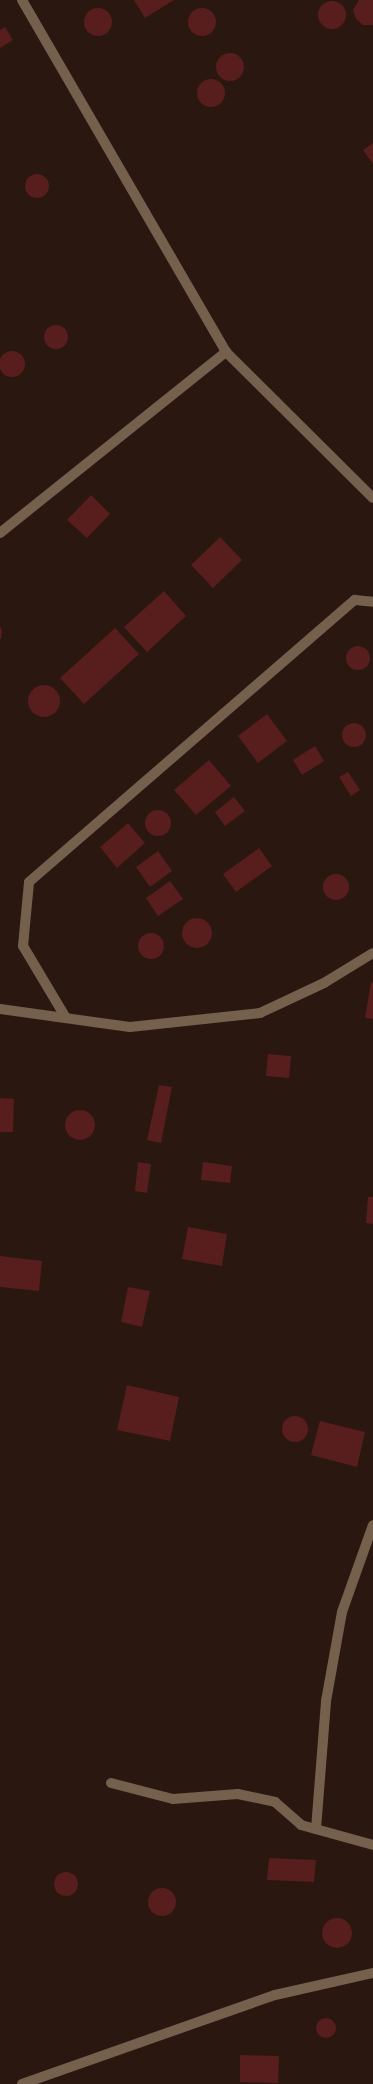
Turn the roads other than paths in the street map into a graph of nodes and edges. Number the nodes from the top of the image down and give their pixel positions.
1 (22, 0) edge
2 (226, 352) junction
3 (373, 498) edge
4 (0, 533) edge
5 (373, 602) edge
6 (373, 953) edge
7 (0, 1009) edge
8 (66, 1018) junction
9 (373, 1525) edge
10 (111, 1784) dead end
11 (316, 1830) junction
12 (373, 1845) edge
13 (373, 1973) edge
14 (22, 2084) edge

1 - 2 street
2 - 3 street
2 - 4 street
5 - 8 street
6 - 8 street
7 - 8 street
9 - 11 street
10 - 11 street
11 - 12 street
13 - 14 street

